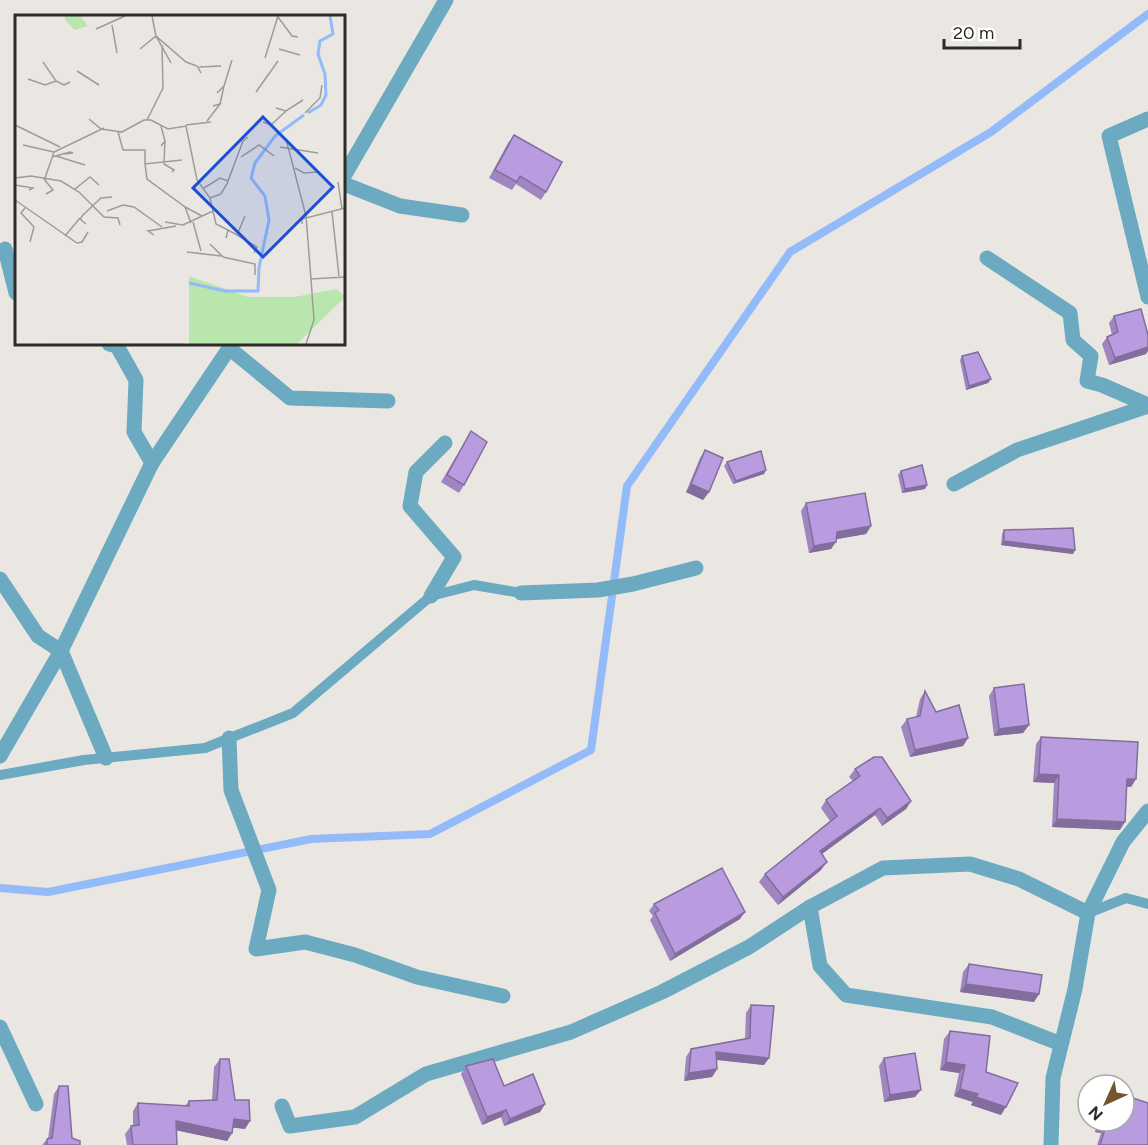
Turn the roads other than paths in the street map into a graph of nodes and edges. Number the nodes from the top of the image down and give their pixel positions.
1 (446, 0) edge
2 (1148, 118) edge
3 (345, 174) edge
4 (345, 184) edge
5 (462, 215) dead end
6 (5, 249) dead end
7 (987, 258) dead end
8 (15, 289) edge
9 (1148, 297) edge
10 (113, 345) edge
11 (230, 346) edge
12 (388, 401) dead end
13 (1148, 406) edge
14 (445, 443) dead end
15 (152, 463) junction
16 (954, 484) dead end
17 (696, 568) dead end
18 (0, 579) edge
19 (521, 593) joint
20 (431, 596) junction
21 (61, 651) junction
22 (229, 738) junction
23 (0, 756) edge
24 (106, 758) junction
25 (0, 775) edge
26 (1148, 811) edge
27 (1148, 904) edge
28 (810, 907) junction
29 (1089, 913) junction
30 (503, 996) dead end
31 (0, 1027) edge
32 (1061, 1044) junction
33 (36, 1104) dead end
34 (282, 1106) dead end
35 (1051, 1145) edge

1 - 3 street
2 - 9 street
4 - 5 street
6 - 8 street
7 - 13 street
10 - 15 street
11 - 12 street
11 - 15 street
13 - 16 street
14 - 20 street
15 - 21 street
17 - 19 street
18 - 21 street
19 - 20 lane
20 - 22 lane
21 - 23 street
21 - 24 street
22 - 24 lane
22 - 30 street
24 - 25 lane
26 - 29 street
27 - 29 lane
28 - 29 street
28 - 32 street
28 - 34 street
29 - 32 street
31 - 33 street
32 - 35 street

